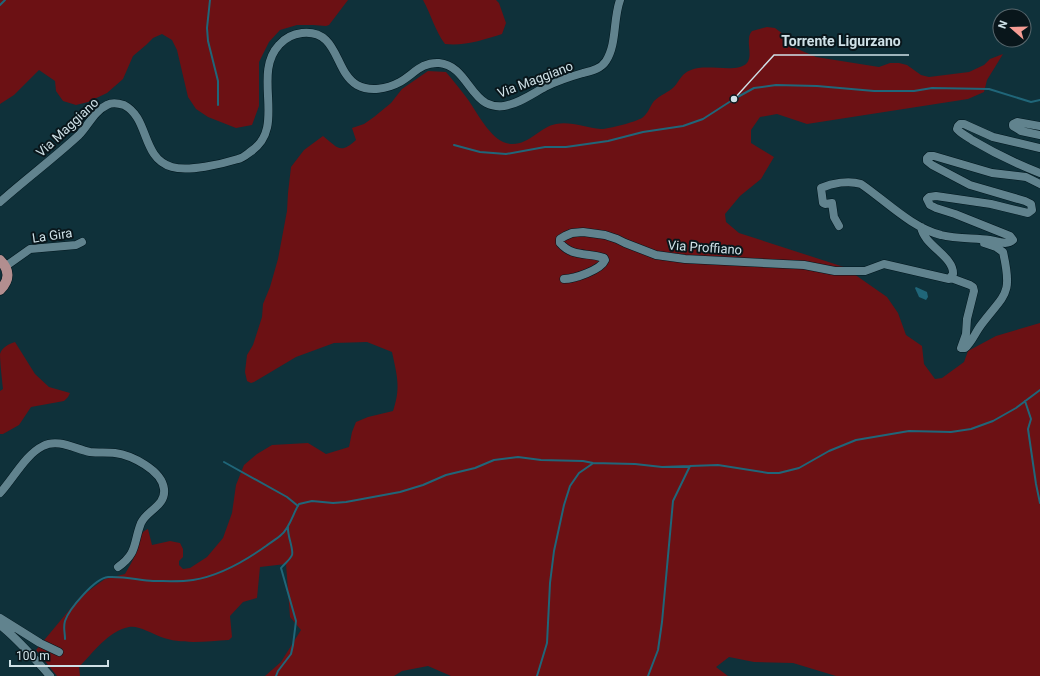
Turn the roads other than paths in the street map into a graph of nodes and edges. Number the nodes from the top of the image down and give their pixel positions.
1 (620, 0) edge
2 (1040, 126) edge
3 (1040, 135) edge
4 (1040, 148) edge
5 (1040, 173) edge
6 (1040, 184) edge
7 (0, 202) edge
8 (839, 226) dead end
9 (921, 227) junction
10 (982, 240) junction
11 (82, 242) dead end
12 (3, 263) edge
13 (951, 278) junction
14 (564, 279) dead end
15 (0, 290) edge
16 (0, 493) edge
17 (118, 567) dead end
18 (0, 618) edge
19 (0, 625) edge
20 (59, 652) dead end
21 (50, 676) edge

1 - 7 street, Via Maggiano
2 - 3 street
4 - 5 street
6 - 10 street, Via Proffiano
8 - 9 street, Via Proffiano
9 - 10 street, Via Proffiano
9 - 13 street, Via Proffiano
10 - 13 street, Via Proffiano
11 - 12 street, La Gira
12 - 15 main road
13 - 14 street, Via Proffiano
16 - 17 street
18 - 20 street
19 - 21 street

